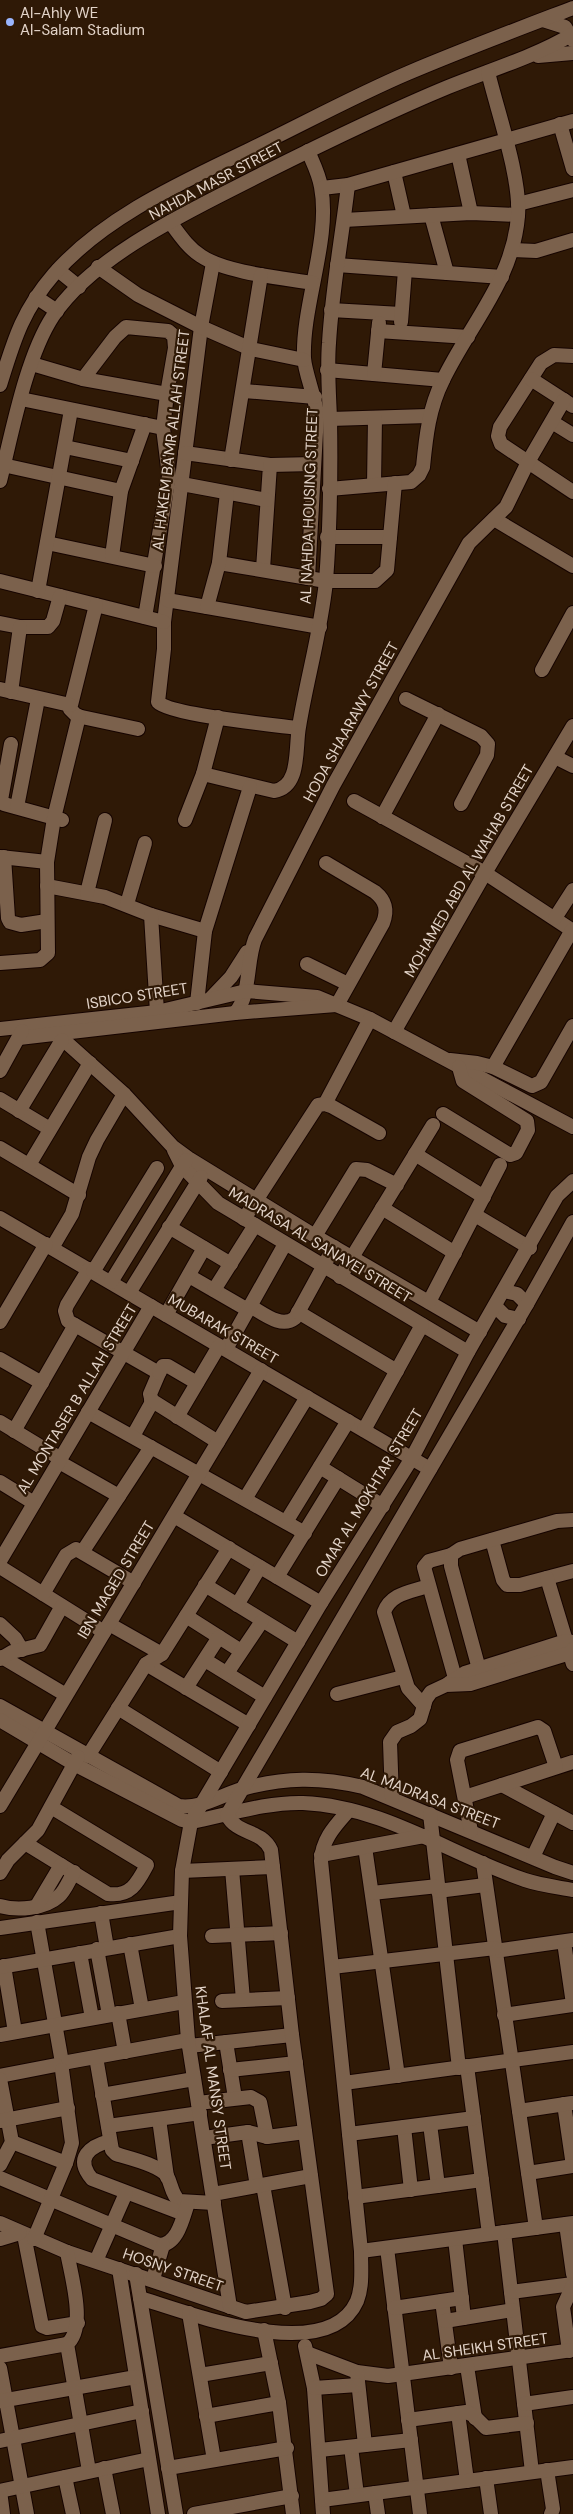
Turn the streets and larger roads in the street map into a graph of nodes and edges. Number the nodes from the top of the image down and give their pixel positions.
1 (573, 8) edge
2 (543, 20) junction
3 (572, 36) edge
4 (573, 53) edge
5 (522, 58) junction
6 (488, 72) junction
7 (567, 122) edge
8 (505, 142) junction
9 (308, 151) junction
10 (458, 154) junction
11 (573, 169) edge
12 (394, 172) junction
13 (348, 184) junction
14 (322, 188) junction
15 (573, 190) edge
16 (518, 210) junction
17 (471, 213) junction
18 (431, 215) junction
19 (404, 216) junction
20 (344, 220) junction
21 (170, 222) junction
22 (573, 240) edge
23 (513, 250) junction
24 (213, 262) junction
25 (337, 265) junction
26 (98, 267) junction
27 (58, 270) junction
28 (405, 270) junction
29 (446, 273) junction
30 (262, 275) junction
31 (502, 277) junction
32 (313, 282) junction
33 (79, 287) junction
34 (36, 297) junction
35 (331, 310) junction
36 (57, 311) junction
37 (379, 312) junction
38 (401, 314) junction
39 (201, 327) junction
40 (378, 330) junction
41 (400, 332) junction
42 (468, 337) junction
43 (251, 349) junction
44 (573, 356) edge
45 (304, 360) junction
46 (32, 364) junction
47 (327, 370) junction
48 (374, 374) junction
49 (83, 379) junction
50 (531, 379) junction
51 (443, 380) junction
52 (0, 385) edge
53 (244, 391) junction
54 (167, 394) junction
55 (315, 397) junction
56 (21, 399) junction
57 (569, 403) edge
58 (71, 410) junction
59 (428, 416) junction
60 (375, 418) junction
61 (330, 419) junction
62 (552, 422) junction
63 (144, 424) junction
64 (163, 428) junction
65 (573, 435) edge
66 (5, 436) edge
67 (66, 447) junction
68 (185, 453) junction
69 (231, 460) junction
70 (132, 461) junction
71 (528, 462) junction
72 (314, 464) junction
73 (4, 465) junction
74 (270, 465) junction
75 (60, 478) junction
76 (0, 481) edge
77 (395, 483) junction
78 (182, 484) junction
79 (374, 485) junction
80 (329, 489) junction
81 (121, 490) junction
82 (573, 492) edge
83 (227, 493) junction
84 (267, 500) junction
85 (494, 519) junction
86 (327, 537) junction
87 (390, 537) junction
88 (47, 543) junction
89 (112, 556) junction
90 (219, 563) junction
91 (155, 566) junction
92 (573, 566) edge
93 (263, 569) junction
94 (308, 578) junction
95 (326, 581) junction
96 (0, 582) edge
97 (38, 591) junction
98 (60, 596) junction
99 (167, 600) junction
100 (96, 605) junction
101 (207, 607) junction
102 (573, 613) edge
103 (145, 618) junction
104 (0, 622) edge
105 (164, 622) junction
106 (20, 627) junction
107 (320, 627) junction
108 (542, 670) dead end
109 (6, 691) edge
110 (406, 698) dead end
111 (38, 699) junction
112 (70, 705) junction
113 (438, 714) junction
114 (79, 716) junction
115 (218, 717) junction
116 (573, 726) edge
117 (298, 728) junction
118 (138, 729) dead end
119 (5, 743) edge
120 (28, 747) junction
121 (555, 757) junction
122 (573, 766) edge
123 (203, 774) junction
124 (250, 786) junction
125 (354, 801) dead end
126 (462, 804) dead end
127 (17, 808) junction
128 (382, 817) junction
129 (59, 819) junction
130 (106, 820) dead end
131 (185, 820) dead end
132 (145, 843) dead end
133 (2, 857) edge
134 (47, 862) junction
135 (326, 863) dead end
136 (485, 874) junction
137 (47, 886) junction
138 (573, 890) edge
139 (88, 893) junction
140 (3, 895) edge
141 (127, 904) junction
142 (151, 915) junction
143 (555, 918) junction
144 (47, 921) junction
145 (205, 930) junction
146 (572, 930) edge
147 (255, 939) junction
148 (0, 963) edge
149 (307, 964) dead end
150 (348, 984) junction
151 (246, 991) junction
152 (203, 1002) junction
153 (337, 1005) junction
154 (157, 1012) junction
155 (235, 1013) junction
156 (370, 1019) junction
157 (573, 1026) edge
158 (0, 1029) edge
159 (394, 1032) junction
160 (22, 1033) junction
161 (59, 1037) junction
162 (0, 1038) edge
163 (445, 1060) junction
164 (90, 1063) junction
165 (459, 1067) junction
166 (493, 1067) junction
167 (0, 1071) edge
168 (124, 1094) junction
169 (0, 1099) edge
170 (325, 1104) junction
171 (19, 1111) junction
172 (443, 1114) dead end
173 (433, 1125) dead end
174 (573, 1127) edge
175 (50, 1129) junction
176 (379, 1133) dead end
177 (0, 1148) edge
178 (415, 1154) junction
179 (185, 1162) junction
180 (29, 1165) junction
181 (500, 1165) dead end
182 (157, 1168) dead end
183 (206, 1169) junction
184 (573, 1181) edge
185 (197, 1182) junction
186 (396, 1185) junction
187 (79, 1195) junction
188 (484, 1196) junction
189 (256, 1200) junction
190 (382, 1208) junction
191 (474, 1215) junction
192 (0, 1218) edge
193 (250, 1222) junction
194 (573, 1222) edge
195 (169, 1227) junction
196 (315, 1236) junction
197 (285, 1244) junction
198 (49, 1246) junction
199 (334, 1247) junction
200 (204, 1248) junction
201 (530, 1248) junction
202 (454, 1253) junction
203 (352, 1258) junction
204 (231, 1264) junction
205 (323, 1267) junction
206 (91, 1271) junction
207 (189, 1276) junction
208 (340, 1277) junction
209 (111, 1282) junction
210 (214, 1290) junction
211 (504, 1291) junction
212 (129, 1293) junction
213 (429, 1302) junction
214 (527, 1304) junction
215 (152, 1306) junction
216 (495, 1306) junction
217 (249, 1308) junction
218 (298, 1312) junction
219 (166, 1315) junction
220 (519, 1319) junction
221 (0, 1322) edge
222 (75, 1325) junction
223 (422, 1325) junction
224 (480, 1332) junction
225 (222, 1347) junction
226 (124, 1352) junction
227 (468, 1352) junction
228 (0, 1359) edge
229 (261, 1370) junction
230 (397, 1371) junction
231 (159, 1373) junction
232 (42, 1383) junction
233 (197, 1383) junction
234 (307, 1397) junction
235 (151, 1400) junction
236 (88, 1412) junction
237 (177, 1417) junction
238 (348, 1421) junction
239 (0, 1422) edge
240 (364, 1430) junction
241 (14, 1431) junction
242 (133, 1436) junction
243 (218, 1442) junction
244 (151, 1447) junction
245 (412, 1458) junction
246 (60, 1460) junction
247 (320, 1467) junction
248 (430, 1469) junction
249 (199, 1473) junction
250 (338, 1478) junction
251 (0, 1482) edge
252 (119, 1496) junction
253 (245, 1499) junction
254 (34, 1503) junction
255 (383, 1506) junction
256 (174, 1516) junction
257 (573, 1520) edge
258 (286, 1522) junction
259 (305, 1533) junction
260 (492, 1540) junction
261 (229, 1548) junction
262 (82, 1551) junction
263 (451, 1555) junction
264 (0, 1560) edge
265 (0, 1567) edge
266 (260, 1567) junction
267 (573, 1571) edge
268 (277, 1577) junction
269 (547, 1578) junction
270 (134, 1583) junction
271 (205, 1585) junction
272 (428, 1586) junction
273 (43, 1594) junction
274 (321, 1603) junction
275 (237, 1605) junction
276 (62, 1606) junction
277 (186, 1616) junction
278 (262, 1620) junction
279 (0, 1624) edge
280 (107, 1628) junction
281 (219, 1637) junction
282 (298, 1642) junction
283 (22, 1650) junction
284 (571, 1650) edge
285 (241, 1651) junction
286 (162, 1654) junction
287 (1, 1658) edge
288 (205, 1660) junction
289 (146, 1664) junction
290 (227, 1673) junction
291 (481, 1674) junction
292 (403, 1677) junction
293 (450, 1681) junction
294 (186, 1688) junction
295 (337, 1694) dead end
296 (66, 1695) junction
297 (266, 1697) junction
298 (424, 1706) junction
299 (118, 1708) junction
300 (2, 1714) edge
301 (249, 1725) junction
302 (40, 1736) junction
303 (81, 1757) junction
304 (568, 1765) edge
305 (221, 1772) junction
306 (502, 1785) junction
307 (240, 1790) junction
308 (465, 1797) junction
309 (392, 1798) junction
310 (201, 1804) junction
311 (0, 1806) edge
312 (50, 1807) junction
313 (349, 1810) junction
314 (554, 1813) junction
315 (430, 1814) junction
316 (227, 1815) junction
317 (191, 1822) junction
318 (573, 1823) edge
319 (471, 1831) junction
320 (428, 1837) junction
321 (25, 1843) junction
322 (365, 1847) junction
323 (321, 1855) junction
324 (533, 1857) junction
325 (4, 1858) edge
326 (483, 1864) junction
327 (61, 1865) junction
328 (273, 1867) junction
329 (232, 1869) junction
330 (182, 1871) junction
331 (0, 1872) edge
332 (74, 1872) junction
333 (573, 1873) edge
334 (485, 1886) junction
335 (438, 1888) junction
336 (573, 1890) edge
337 (372, 1893) junction
338 (180, 1902) junction
339 (0, 1906) edge
340 (36, 1907) junction
341 (101, 1913) junction
342 (37, 1922) junction
343 (0, 1928) edge
344 (280, 1932) junction
345 (237, 1935) junction
346 (180, 1936) junction
347 (212, 1936) dead end
348 (569, 1941) edge
349 (130, 1944) junction
350 (102, 1949) junction
351 (495, 1950) junction
352 (80, 1953) junction
353 (446, 1954) junction
354 (43, 1959) junction
355 (382, 1961) junction
356 (2, 1967) edge
357 (332, 1967) junction
358 (288, 1998) junction
359 (243, 2000) junction
360 (222, 2001) dead end
361 (184, 2002) junction
362 (573, 2004) edge
363 (142, 2009) junction
364 (114, 2014) junction
365 (504, 2015) junction
366 (92, 2018) junction
367 (55, 2024) junction
368 (15, 2032) junction
369 (0, 2034) edge
370 (292, 2036) junction
371 (226, 2042) junction
372 (188, 2043) junction
373 (125, 2052) junction
374 (573, 2052) edge
375 (96, 2057) junction
376 (511, 2060) junction
377 (62, 2063) junction
378 (296, 2063) junction
379 (463, 2067) junction
380 (230, 2070) junction
381 (398, 2076) junction
382 (0, 2077) edge
383 (194, 2080) junction
384 (344, 2083) junction
385 (102, 2094) junction
386 (235, 2098) junction
387 (568, 2104) edge
388 (68, 2108) junction
389 (199, 2108) junction
390 (519, 2111) junction
391 (474, 2118) junction
392 (159, 2119) junction
393 (4, 2120) edge
394 (430, 2124) junction
395 (108, 2126) junction
396 (404, 2127) junction
397 (248, 2132) junction
398 (305, 2132) junction
399 (349, 2134) junction
400 (267, 2137) junction
401 (204, 2138) junction
402 (110, 2140) junction
403 (12, 2142) junction
404 (66, 2163) junction
405 (0, 2164) edge
406 (573, 2166) edge
407 (528, 2173) junction
408 (311, 2176) junction
409 (167, 2177) junction
410 (0, 2178) edge
411 (482, 2180) junction
412 (260, 2185) junction
413 (438, 2186) junction
414 (411, 2190) junction
415 (126, 2193) junction
416 (355, 2197) junction
417 (213, 2198) junction
418 (51, 2200) junction
419 (186, 2208) junction
420 (0, 2223) edge
421 (570, 2223) edge
422 (112, 2225) junction
423 (536, 2228) junction
424 (504, 2232) junction
425 (490, 2234) junction
426 (26, 2236) junction
427 (455, 2238) junction
428 (0, 2239) edge
429 (163, 2245) junction
430 (387, 2248) junction
431 (361, 2251) junction
432 (67, 2252) junction
433 (96, 2261) junction
434 (119, 2269) junction
435 (136, 2274) junction
436 (573, 2274) edge
437 (153, 2279) junction
438 (573, 2285) edge
439 (511, 2292) junction
440 (140, 2298) junction
441 (462, 2298) junction
442 (442, 2301) junction
443 (230, 2307) junction
444 (285, 2308) junction
445 (394, 2308) junction
446 (513, 2310) junction
447 (246, 2312) junction
448 (189, 2313) junction
449 (464, 2318) junction
450 (445, 2321) junction
451 (78, 2323) junction
452 (245, 2328) junction
453 (264, 2330) junction
454 (302, 2334) junction
455 (67, 2344) junction
456 (571, 2351) edge
457 (308, 2353) junction
458 (0, 2356) edge
459 (519, 2358) junction
460 (271, 2363) junction
461 (467, 2366) junction
462 (0, 2368) edge
463 (451, 2368) junction
464 (200, 2375) junction
465 (403, 2375) junction
466 (136, 2377) junction
467 (358, 2379) junction
468 (76, 2388) junction
469 (314, 2388) junction
470 (573, 2397) edge
471 (3, 2400) edge
472 (279, 2403) junction
473 (524, 2404) junction
474 (142, 2412) junction
475 (458, 2414) junction
476 (206, 2416) junction
477 (475, 2418) junction
478 (408, 2420) junction
479 (527, 2423) junction
480 (81, 2424) junction
481 (6, 2440) edge
482 (411, 2440) junction
483 (365, 2445) junction
484 (351, 2446) junction
485 (286, 2448) junction
486 (320, 2450) junction
487 (149, 2459) junction
488 (214, 2460) junction
489 (573, 2467) edge
490 (104, 2468) junction
491 (168, 2468) junction
492 (548, 2470) junction
493 (89, 2471) junction
494 (532, 2472) junction
495 (66, 2476) junction
496 (486, 2478) junction
497 (467, 2481) junction
498 (22, 2486) junction
499 (417, 2487) junction
500 (0, 2491) edge
501 (376, 2493) junction
502 (357, 2495) junction
503 (292, 2496) junction
504 (322, 2500) junction
505 (234, 2510) edge
506 (3, 2514) edge
507 (27, 2514) edge
508 (74, 2514) edge
509 (113, 2514) edge
510 (158, 2514) edge
511 (176, 2514) edge
512 (194, 2514) edge
513 (293, 2514) edge
514 (323, 2514) edge
515 (378, 2514) edge
516 (420, 2514) edge
517 (490, 2514) edge
518 (552, 2514) edge

1 - 2 street, NAHDA MASR STREET
2 - 3 street
2 - 27 street, NAHDA MASR STREET
3 - 5 street, NAHDA MASR STREET
4 - 5 street
5 - 6 street, NAHDA MASR STREET
6 - 8 street
6 - 9 street, NAHDA MASR STREET
7 - 8 street
7 - 11 street
8 - 10 street
8 - 16 street
9 - 14 street, AL NAHDA HOUSING STREET
9 - 21 street, NAHDA MASR STREET
10 - 12 street
10 - 17 street
12 - 13 street
12 - 19 street
13 - 14 street
13 - 20 street, AL NAHDA HOUSING STREET
14 - 32 street, AL NAHDA HOUSING STREET
15 - 16 street
16 - 17 street
16 - 23 street
17 - 18 street
18 - 19 street
18 - 29 street
19 - 20 street
20 - 25 street, AL NAHDA HOUSING STREET
21 - 24 street
21 - 26 street, NAHDA MASR STREET
22 - 23 street
23 - 31 street
24 - 30 street
24 - 39 street, AL HAKEM BA'MR ALLAH STREET
25 - 28 street
25 - 35 street, AL NAHDA HOUSING STREET
26 - 33 street, NAHDA MASR STREET
26 - 39 street
27 - 33 street
27 - 34 street, NAHDA MASR STREET
28 - 29 street
28 - 38 street
29 - 31 street
30 - 32 street
30 - 43 street
31 - 42 street
32 - 45 street, AL NAHDA HOUSING STREET
33 - 36 street, NAHDA MASR STREET
34 - 36 street
34 - 52 street, NAHDA MASR STREET
35 - 37 street
35 - 47 street, AL NAHDA HOUSING STREET
36 - 46 street, NAHDA MASR STREET
37 - 38 street
37 - 40 street
38 - 41 street
39 - 43 street
39 - 68 street, AL HAKEM BA'MR ALLAH STREET
40 - 41 street
40 - 48 street
41 - 42 street
42 - 51 street
43 - 45 street
43 - 53 street
44 - 50 street
45 - 55 street, AL NAHDA HOUSING STREET
46 - 49 street
46 - 56 street, NAHDA MASR STREET
47 - 48 street
47 - 61 street, AL NAHDA HOUSING STREET
48 - 51 street
49 - 54 street
49 - 54 street
50 - 57 street
50 - 71 street
51 - 59 street
53 - 55 street
53 - 69 street
54 - 64 street
55 - 72 street, AL NAHDA HOUSING STREET
56 - 58 street
56 - 66 street, NAHDA MASR STREET
57 - 62 street, HODA SHAARAWY STREET
58 - 63 street
58 - 67 street
59 - 60 street
59 - 77 street
60 - 61 street
60 - 79 street
61 - 80 street, AL NAHDA HOUSING STREET
62 - 65 street
62 - 71 street, HODA SHAARAWY STREET
63 - 64 street
63 - 70 street
64 - 91 street
66 - 73 street, NAHDA MASR STREET
67 - 70 street
67 - 75 street
68 - 69 street
68 - 78 street, AL HAKEM BA'MR ALLAH STREET
69 - 74 street
70 - 81 street
71 - 82 street
71 - 85 street, HODA SHAARAWY STREET
72 - 74 street
72 - 94 street, AL NAHDA HOUSING STREET
73 - 75 street
73 - 76 street, NAHDA MASR STREET
74 - 84 street
75 - 81 street
75 - 88 street
77 - 79 street
77 - 87 street
78 - 83 street
78 - 99 street, AL HAKEM BA'MR ALLAH STREET
79 - 80 street
80 - 86 street, AL NAHDA HOUSING STREET
81 - 89 street
83 - 84 street
83 - 90 street
84 - 93 street
85 - 92 street
85 - 147 street, HODA SHAARAWY STREET
86 - 87 street
86 - 95 street, AL NAHDA HOUSING STREET
87 - 95 street
88 - 89 street
88 - 97 street
89 - 91 street
90 - 93 street
90 - 101 street
91 - 103 street
93 - 94 street
94 - 95 street
95 - 107 street, AL NAHDA HOUSING STREET
96 - 97 street
97 - 98 street
98 - 100 street
98 - 106 street
99 - 101 street
99 - 105 street, AL HAKEM BA'MR ALLAH STREET
100 - 103 street
100 - 112 street
101 - 107 street
102 - 108 street
103 - 105 street
104 - 106 street
105 - 115 street, AL HAKEM BA'MR ALLAH STREET
106 - 109 street
107 - 117 street, AL NAHDA HOUSING STREET
109 - 111 street
110 - 113 street
111 - 112 street
111 - 120 street
112 - 114 street
113 - 126 street
113 - 128 street
114 - 118 street
114 - 129 street
115 - 117 street
115 - 123 street
116 - 121 street, MOHAMED ABD AL WAHAB STREET
117 - 124 street, AL NAHDA HOUSING STREET
119 - 120 street
119 - 127 street
120 - 127 street
121 - 122 street
121 - 136 street, MOHAMED ABD AL WAHAB STREET
123 - 124 street
123 - 131 street
124 - 145 street
125 - 128 street
127 - 129 street
128 - 136 street
129 - 134 street
130 - 139 street
132 - 141 street
133 - 134 street
133 - 140 street
134 - 137 street
135 - 150 street
136 - 143 street
136 - 159 street, MOHAMED ABD AL WAHAB STREET
137 - 139 street
137 - 144 street
138 - 143 street
139 - 141 street
140 - 144 street
141 - 142 street
142 - 145 street
142 - 154 street
143 - 146 street
144 - 148 street
145 - 152 street
146 - 166 street
147 - 151 street, HODA SHAARAWY STREET
147 - 152 street
149 - 150 street
150 - 153 street
151 - 152 street, ISBICO STREET
151 - 153 street, ISBICO STREET
151 - 155 street, HODA SHAARAWY STREET
152 - 154 street, ISBICO STREET
153 - 155 street, ISBICO STREET
153 - 156 street, ISBICO STREET
154 - 160 street, ISBICO STREET
155 - 161 street, ISBICO STREET
156 - 159 street, ISBICO STREET
156 - 170 street
157 - 166 street
158 - 160 street, ISBICO STREET
159 - 163 street, ISBICO STREET
160 - 161 street, ISBICO STREET
160 - 162 street, ISBICO STREET
160 - 167 street
161 - 164 street, MADRASA AL SANAYEI STREET
161 - 171 street
163 - 165 street, ISBICO STREET
163 - 166 street
164 - 168 street, MADRASA AL SANAYEI STREET
164 - 175 street
165 - 172 street
165 - 174 street, ISBICO STREET
168 - 179 street, MADRASA AL SANAYEI STREET
168 - 187 street
169 - 171 street
170 - 176 street
170 - 189 street
171 - 175 street
173 - 178 street
175 - 180 street
177 - 180 street
178 - 186 street
178 - 188 street
179 - 183 street, MADRASA AL SANAYEI STREET
179 - 185 street, MADRASA AL SANAYEI STREET
179 - 209 street
180 - 187 street
181 - 188 street
182 - 206 street
183 - 185 street
183 - 189 street, MADRASA AL SANAYEI STREET
184 - 201 street, OMAR AL MOKHTAR STREET
185 - 193 street, MADRASA AL SANAYEI STREET
185 - 195 street
186 - 190 street
186 - 196 street
187 - 198 street
188 - 191 street
189 - 193 street
189 - 196 street, MADRASA AL SANAYEI STREET
190 - 202 street
190 - 203 street
191 - 201 street
191 - 202 street
192 - 198 street, MUBARAK STREET
193 - 197 street, MADRASA AL SANAYEI STREET
193 - 204 street
194 - 214 street
195 - 200 street
195 - 212 street
196 - 199 street, MADRASA AL SANAYEI STREET
197 - 205 street, MADRASA AL SANAYEI STREET
197 - 217 street
198 - 206 street, MUBARAK STREET
198 - 221 street
199 - 203 street, MADRASA AL SANAYEI STREET
199 - 205 street
200 - 204 street
200 - 207 street
201 - 211 street, OMAR AL MOKHTAR STREET
202 - 213 street
203 - 208 street
203 - 213 street, MADRASA AL SANAYEI STREET
204 - 210 street
205 - 208 street, MADRASA AL SANAYEI STREET
205 - 218 street
206 - 209 street, MUBARAK STREET
206 - 222 street
207 - 210 street
207 - 219 street
208 - 223 street, MADRASA AL SANAYEI STREET
209 - 212 street, MUBARAK STREET
210 - 217 street
211 - 214 street
211 - 216 street, OMAR AL MOKHTAR STREET
212 - 215 street, MUBARAK STREET
213 - 224 street, MADRASA AL SANAYEI STREET
214 - 220 street
215 - 219 street, MUBARAK STREET
215 - 226 street, AL MONTASER B ALLAH STREET
216 - 220 street
216 - 224 street, OMAR AL MOKHTAR STREET
217 - 218 street
217 - 225 street
218 - 230 street
219 - 225 street, MUBARAK STREET
220 - 248 street
222 - 226 street
222 - 232 street
223 - 227 street, MADRASA AL SANAYEI STREET
223 - 230 street
224 - 227 street, OMAR AL MOKHTAR STREET
225 - 229 street, MUBARAK STREET
225 - 233 street
226 - 231 street
226 - 236 street, AL MONTASER B ALLAH STREET
227 - 245 street, OMAR AL MOKHTAR STREET
228 - 232 street
229 - 234 street, MUBARAK STREET
229 - 243 street, IBN MAGED STREET
230 - 240 street
231 - 233 street
231 - 235 street
232 - 241 street
233 - 237 street
234 - 238 street, MUBARAK STREET
234 - 253 street
235 - 237 street
235 - 242 street
236 - 242 street
236 - 246 street, AL MONTASER B ALLAH STREET
237 - 243 street
238 - 240 street, MUBARAK STREET
238 - 247 street
239 - 241 street
240 - 245 street, MUBARAK STREET
241 - 246 street
242 - 244 street
243 - 249 street, IBN MAGED STREET
244 - 249 street
244 - 252 street
245 - 248 street, MUBARAK STREET
245 - 255 street, OMAR AL MOKHTAR STREET
246 - 252 street
246 - 254 street, AL MONTASER B ALLAH STREET
247 - 250 street
247 - 258 street
248 - 307 street
249 - 253 street
249 - 256 street, IBN MAGED STREET
250 - 255 street
250 - 259 street
251 - 254 street
252 - 262 street
253 - 258 street
254 - 264 street, AL MONTASER B ALLAH STREET
255 - 274 street, OMAR AL MOKHTAR STREET
256 - 261 street
256 - 270 street, IBN MAGED STREET
257 - 260 street
258 - 259 street
259 - 268 street
260 - 263 street
260 - 269 street
261 - 266 street
261 - 271 street
262 - 270 street
262 - 273 street
263 - 272 street
263 - 291 street
265 - 273 street
266 - 268 street
266 - 275 street
267 - 269 street
268 - 274 street
269 - 284 street
270 - 280 street, IBN MAGED STREET
271 - 275 street
271 - 277 street
272 - 292 street
272 - 293 street
273 - 276 street
274 - 282 street, OMAR AL MOKHTAR STREET
275 - 278 street
276 - 280 street
276 - 283 street
277 - 281 street
277 - 286 street
278 - 282 street
278 - 285 street
279 - 283 street
280 - 286 street
280 - 296 street, IBN MAGED STREET
281 - 285 street
281 - 288 street
282 - 297 street, OMAR AL MOKHTAR STREET
283 - 287 street
284 - 291 street
285 - 290 street
286 - 289 street
287 - 296 street
288 - 290 street
288 - 294 street
289 - 294 street
289 - 299 street
290 - 297 street
291 - 293 street
292 - 295 street
292 - 298 street
293 - 298 street
294 - 301 street
296 - 302 street, IBN MAGED STREET
297 - 301 street, OMAR AL MOKHTAR STREET
298 - 309 street
299 - 303 street
299 - 305 street
300 - 302 street, AL MADRASA STREET
301 - 305 street, OMAR AL MOKHTAR STREET
302 - 303 street, AL MADRASA STREET
302 - 311 street, IBN MAGED STREET
303 - 310 street, AL MADRASA STREET
303 - 312 street
303 - 317 street, AL MADRASA STREET
304 - 306 street
304 - 308 street
305 - 310 street, OMAR AL MOKHTAR STREET
306 - 308 street
306 - 314 street
307 - 309 street, AL MADRASA STREET
307 - 310 street, AL MADRASA STREET
307 - 316 street
308 - 319 street
309 - 315 street, AL MADRASA STREET
310 - 317 street, OMAR AL MOKHTAR STREET
312 - 321 street
312 - 332 street
313 - 316 street
313 - 320 street
313 - 323 street
314 - 318 street
314 - 324 street
315 - 319 street, AL MADRASA STREET
315 - 320 street
316 - 317 street
316 - 328 street
317 - 330 street, KHALAF AL MANSY STREET
319 - 324 street, AL MADRASA STREET
320 - 322 street
320 - 326 street
320 - 335 street
321 - 325 street
321 - 327 street
322 - 323 street
322 - 337 street
323 - 357 street
324 - 333 street, AL MADRASA STREET
325 - 331 street
326 - 334 street
326 - 336 street
327 - 332 street
327 - 340 street
328 - 329 street
328 - 344 street
329 - 330 street
329 - 345 street
330 - 338 street, KHALAF AL MANSY STREET
332 - 340 street
334 - 335 street
334 - 351 street
335 - 337 street
335 - 353 street
337 - 355 street
338 - 341 street
338 - 346 street, KHALAF AL MANSY STREET
339 - 340 street
341 - 342 street
341 - 350 street
342 - 343 street
342 - 354 street
344 - 345 street
344 - 358 street
345 - 347 street
345 - 359 street
346 - 349 street
346 - 361 street, KHALAF AL MANSY STREET
348 - 351 street
348 - 362 street
349 - 350 street
349 - 363 street
350 - 352 street
350 - 364 street
351 - 353 street
351 - 365 street
352 - 354 street
352 - 366 street
353 - 355 street
353 - 379 street
354 - 356 street
354 - 367 street
355 - 357 street
355 - 381 street
356 - 368 street
357 - 384 street
358 - 359 street
358 - 370 street
359 - 360 street
361 - 363 street
361 - 372 street, KHALAF AL MANSY STREET
362 - 365 street
363 - 364 street
364 - 366 street
364 - 373 street
365 - 376 street
366 - 367 street
367 - 368 street
367 - 377 street
368 - 369 street
370 - 371 street
370 - 378 street
371 - 372 street
371 - 380 street
372 - 373 street
372 - 383 street, KHALAF AL MANSY STREET
373 - 375 street
374 - 376 street
375 - 377 street
375 - 385 street
376 - 379 street
376 - 390 street
377 - 382 street
377 - 388 street
378 - 380 street
378 - 398 street
379 - 381 street
379 - 391 street
380 - 386 street
381 - 384 street
382 - 393 street
383 - 385 street
383 - 389 street, KHALAF AL MANSY STREET
384 - 399 street
385 - 395 street
386 - 389 street
386 - 400 street
387 - 390 street
387 - 406 street
388 - 393 street
388 - 404 street
389 - 392 street
389 - 401 street, KHALAF AL MANSY STREET
390 - 407 street
391 - 394 street
391 - 411 street
392 - 395 street
392 - 409 street
393 - 403 street
394 - 396 street
394 - 413 street
395 - 402 street
396 - 399 street
396 - 414 street
397 - 400 street
397 - 401 street
397 - 412 street
398 - 400 street
398 - 408 street
399 - 416 street
401 - 417 street, KHALAF AL MANSY STREET
402 - 409 street
402 - 415 street
403 - 404 street
403 - 405 street
404 - 418 street
406 - 407 street
407 - 423 street
408 - 412 street
408 - 444 street
409 - 419 street
410 - 418 street
411 - 413 street
411 - 425 street
412 - 417 street
412 - 444 street
413 - 414 street
414 - 416 street
415 - 419 street
415 - 422 street
416 - 431 street
417 - 419 street
417 - 443 street, KHALAF AL MANSY STREET
418 - 422 street
418 - 426 street
419 - 429 street
420 - 426 street, HOSNY STREET
421 - 423 street
421 - 436 street
422 - 429 street
422 - 433 street
423 - 424 street
424 - 425 street
424 - 439 street
425 - 427 street
426 - 428 street
426 - 432 street, HOSNY STREET
426 - 451 street
427 - 430 street
427 - 441 street
429 - 437 street
430 - 431 street
430 - 445 street
431 - 454 street
432 - 433 street, HOSNY STREET
432 - 451 street
433 - 434 street, HOSNY STREET
434 - 435 street, HOSNY STREET
434 - 466 street
435 - 437 street, HOSNY STREET
435 - 440 street
437 - 443 street, HOSNY STREET
438 - 439 street
438 - 456 street
439 - 446 street
440 - 448 street
440 - 491 street
441 - 442 street
441 - 449 street
442 - 445 street
442 - 450 street
443 - 447 street, HOSNY STREET
444 - 447 street
445 - 465 street
446 - 449 street
446 - 459 street
447 - 452 street
448 - 452 street
448 - 464 street
449 - 450 street
450 - 463 street
451 - 455 street
452 - 453 street
453 - 454 street
453 - 460 street
454 - 457 street
455 - 458 street
455 - 468 street
456 - 459 street, AL SHEIKH STREET
457 - 467 street
457 - 469 street
459 - 461 street, AL SHEIKH STREET
459 - 473 street
460 - 464 street
460 - 472 street
461 - 463 street, AL SHEIKH STREET
461 - 477 street
462 - 471 street
463 - 465 street, AL SHEIKH STREET
464 - 476 street
465 - 467 street
465 - 478 street
466 - 468 street
466 - 474 street
467 - 469 street
467 - 483 street
468 - 471 street
468 - 480 street
469 - 486 street
470 - 473 street
471 - 481 street
472 - 476 street
472 - 485 street
473 - 479 street
474 - 480 street
474 - 487 street
475 - 477 street
475 - 478 street
475 - 497 street
476 - 488 street
477 - 479 street
478 - 482 street
479 - 494 street
480 - 481 street
480 - 493 street
481 - 498 street
482 - 483 street
482 - 499 street
483 - 484 street
484 - 486 street
484 - 502 street
485 - 488 street
485 - 503 street
486 - 504 street
487 - 490 street
487 - 510 street
488 - 491 street
489 - 492 street
490 - 493 street
490 - 509 street
491 - 511 street
492 - 494 street
492 - 518 street
493 - 495 street
494 - 496 street
495 - 498 street
495 - 508 street
496 - 497 street
496 - 517 street
497 - 499 street
498 - 500 street
498 - 507 street
499 - 501 street
499 - 516 street
500 - 506 street
501 - 502 street
501 - 515 street
502 - 504 street
503 - 505 street
503 - 513 street
504 - 514 street
505 - 512 street

